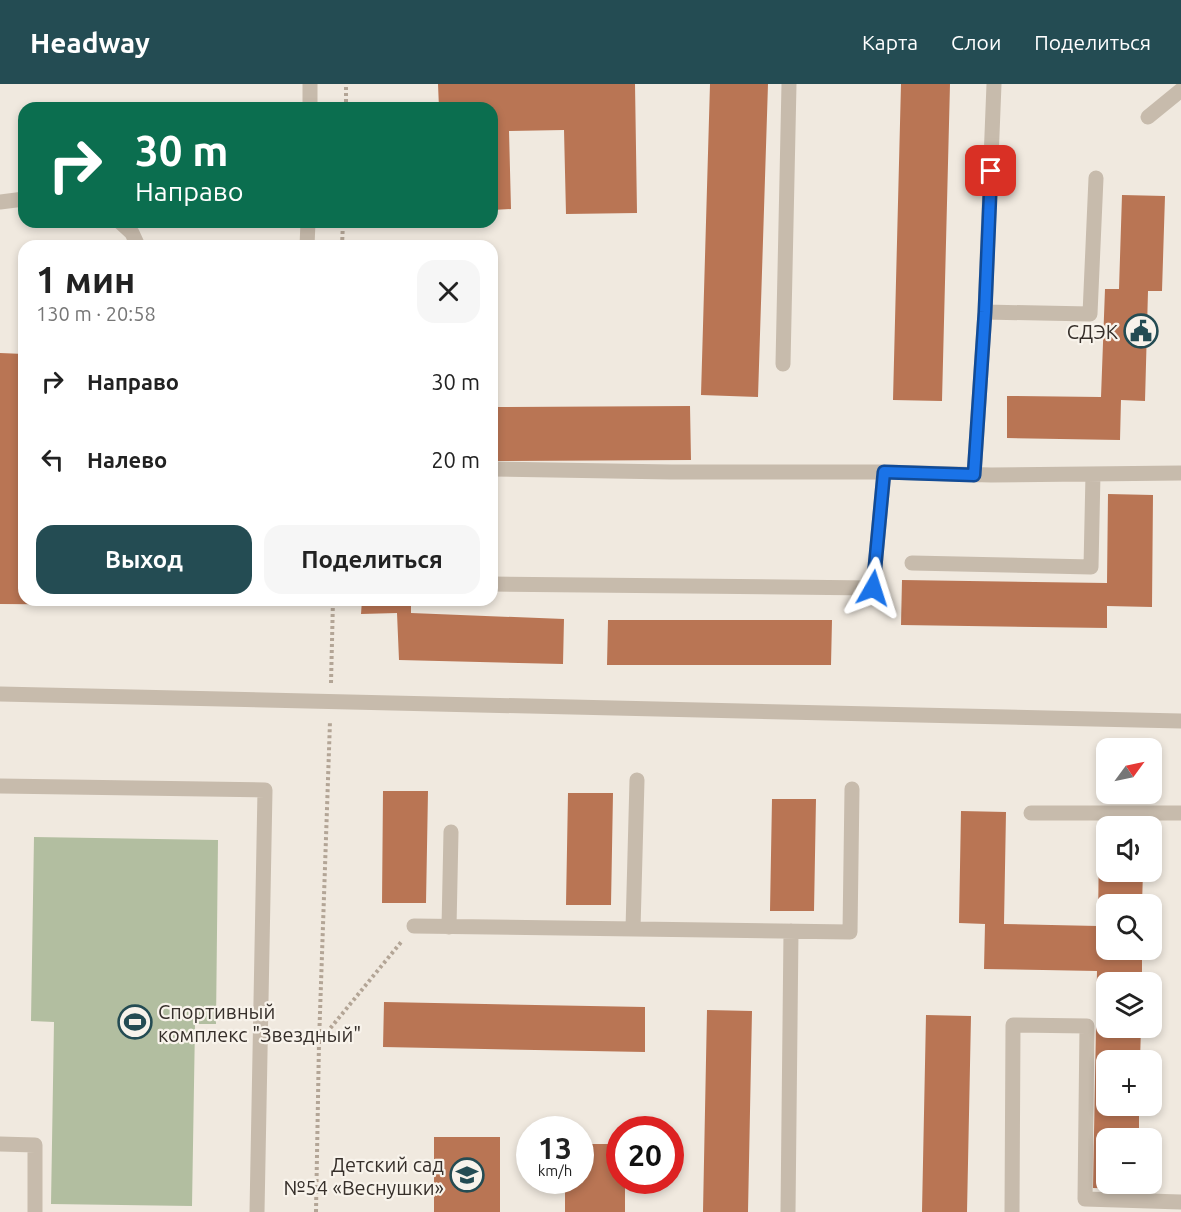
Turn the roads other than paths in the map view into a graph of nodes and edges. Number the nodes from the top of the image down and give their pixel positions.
1 (310, 84) edge
2 (789, 84) edge
3 (994, 84) edge
4 (1181, 90) edge
5 (310, 102) edge
6 (1148, 117) dead end
7 (1096, 178) dead end
8 (18, 200) edge
9 (0, 202) edge
10 (127, 228) edge
11 (135, 240) edge
12 (985, 312) junction
13 (783, 364) dead end
14 (498, 469) edge
15 (884, 472) junction
16 (1181, 473) edge
17 (1093, 474) junction
18 (974, 475) junction
19 (912, 564) dead end
20 (498, 584) edge
21 (0, 694) edge
22 (1181, 721) edge
23 (637, 780) dead end
24 (0, 786) edge
25 (852, 789) dead end
26 (1031, 813) dead end
27 (1181, 813) edge
28 (451, 832) dead end
29 (414, 926) road end
30 (449, 927) junction
31 (633, 929) junction
32 (791, 931) junction
33 (0, 1144) edge
34 (1181, 1202) edge
35 (1085, 1205) edge
36 (35, 1212) edge
37 (257, 1212) edge
38 (788, 1212) edge
39 (1012, 1212) edge

1 - 5 street
2 - 13 street
3 - 12 street
4 - 6 street
7 - 12 street
8 - 9 street
10 - 11 street
12 - 18 street
14 - 15 street
15 - 18 street
15 - 20 street
16 - 17 street
17 - 18 street
17 - 19 street
21 - 22 street
23 - 31 street
24 - 37 street
25 - 32 street
26 - 27 street
28 - 30 street
29 - 30 street
30 - 31 street
31 - 32 street
32 - 38 street
33 - 36 street
34 - 35 street
35 - 39 street

